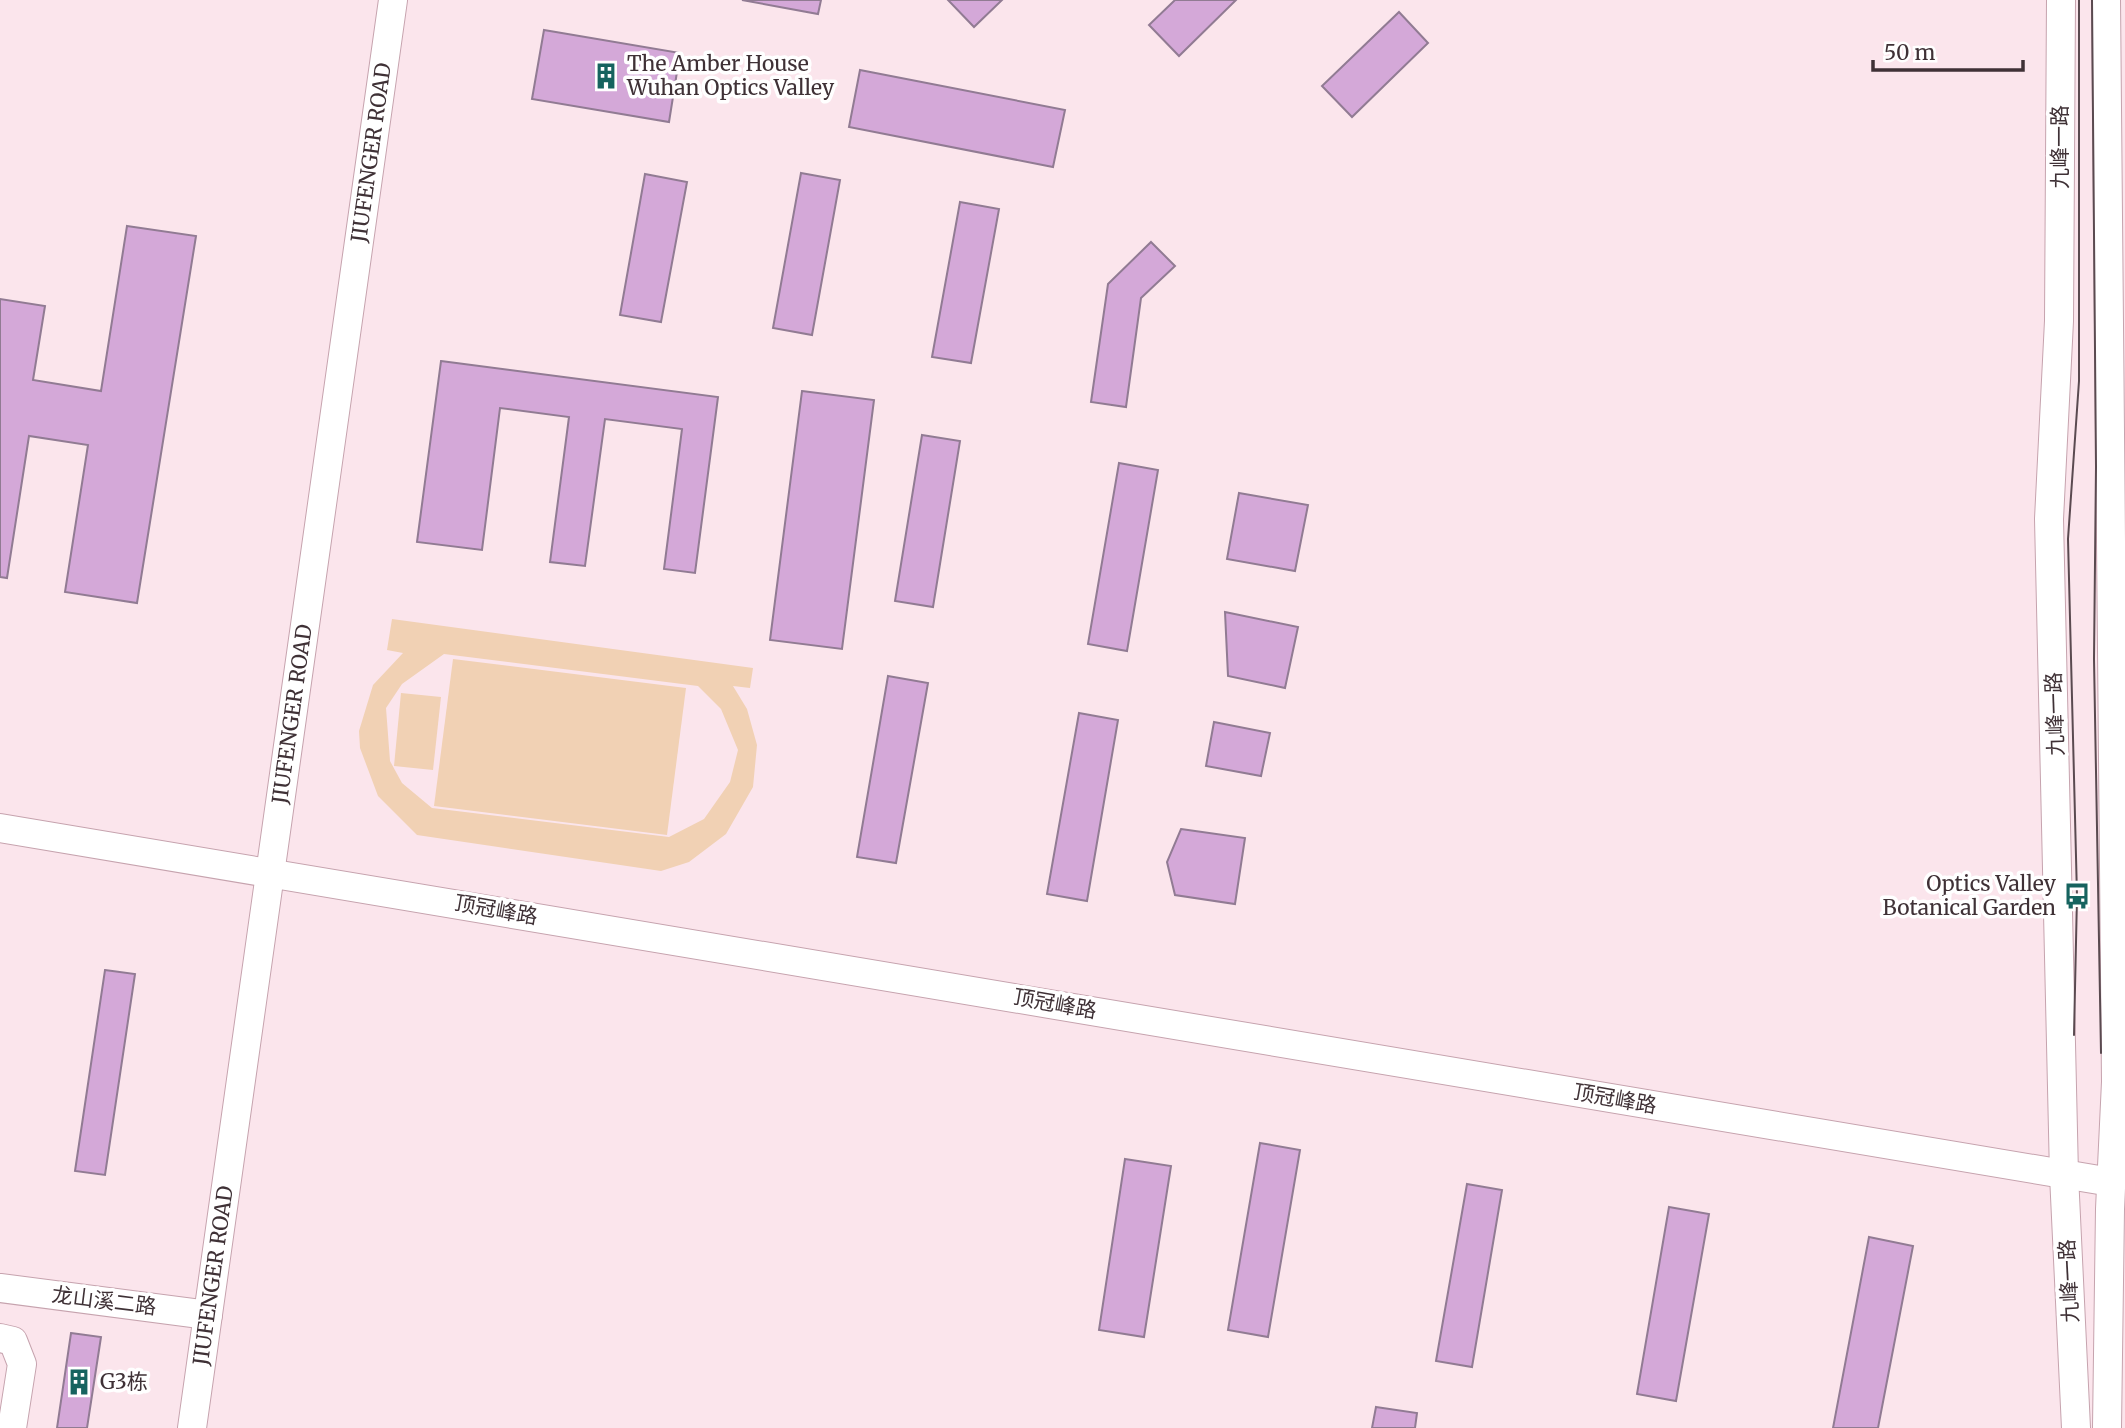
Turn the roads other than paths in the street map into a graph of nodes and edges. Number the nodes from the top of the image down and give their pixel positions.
1 (393, 0) edge
2 (2061, 0) edge
3 (2106, 0) edge
4 (0, 828) edge
5 (269, 872) junction
6 (2064, 1175) junction
7 (2111, 1182) junction
8 (0, 1288) edge
9 (208, 1315) junction
10 (0, 1339) edge
11 (12, 1428) edge
12 (192, 1428) edge
13 (2076, 1428) edge
14 (2107, 1428) edge

1 - 5 street, JIUFENGER ROAD
2 - 6 street, 九峰一路
3 - 7 street, 九峰一路
4 - 5 street, 顶冠峰路
5 - 6 street, 顶冠峰路
5 - 9 street, JIUFENGER ROAD
6 - 7 street, 顶冠峰路
6 - 13 street, 九峰一路
7 - 14 street, 九峰一路
8 - 9 street, 龙山溪二路
9 - 12 street, JIUFENGER ROAD
10 - 11 street

